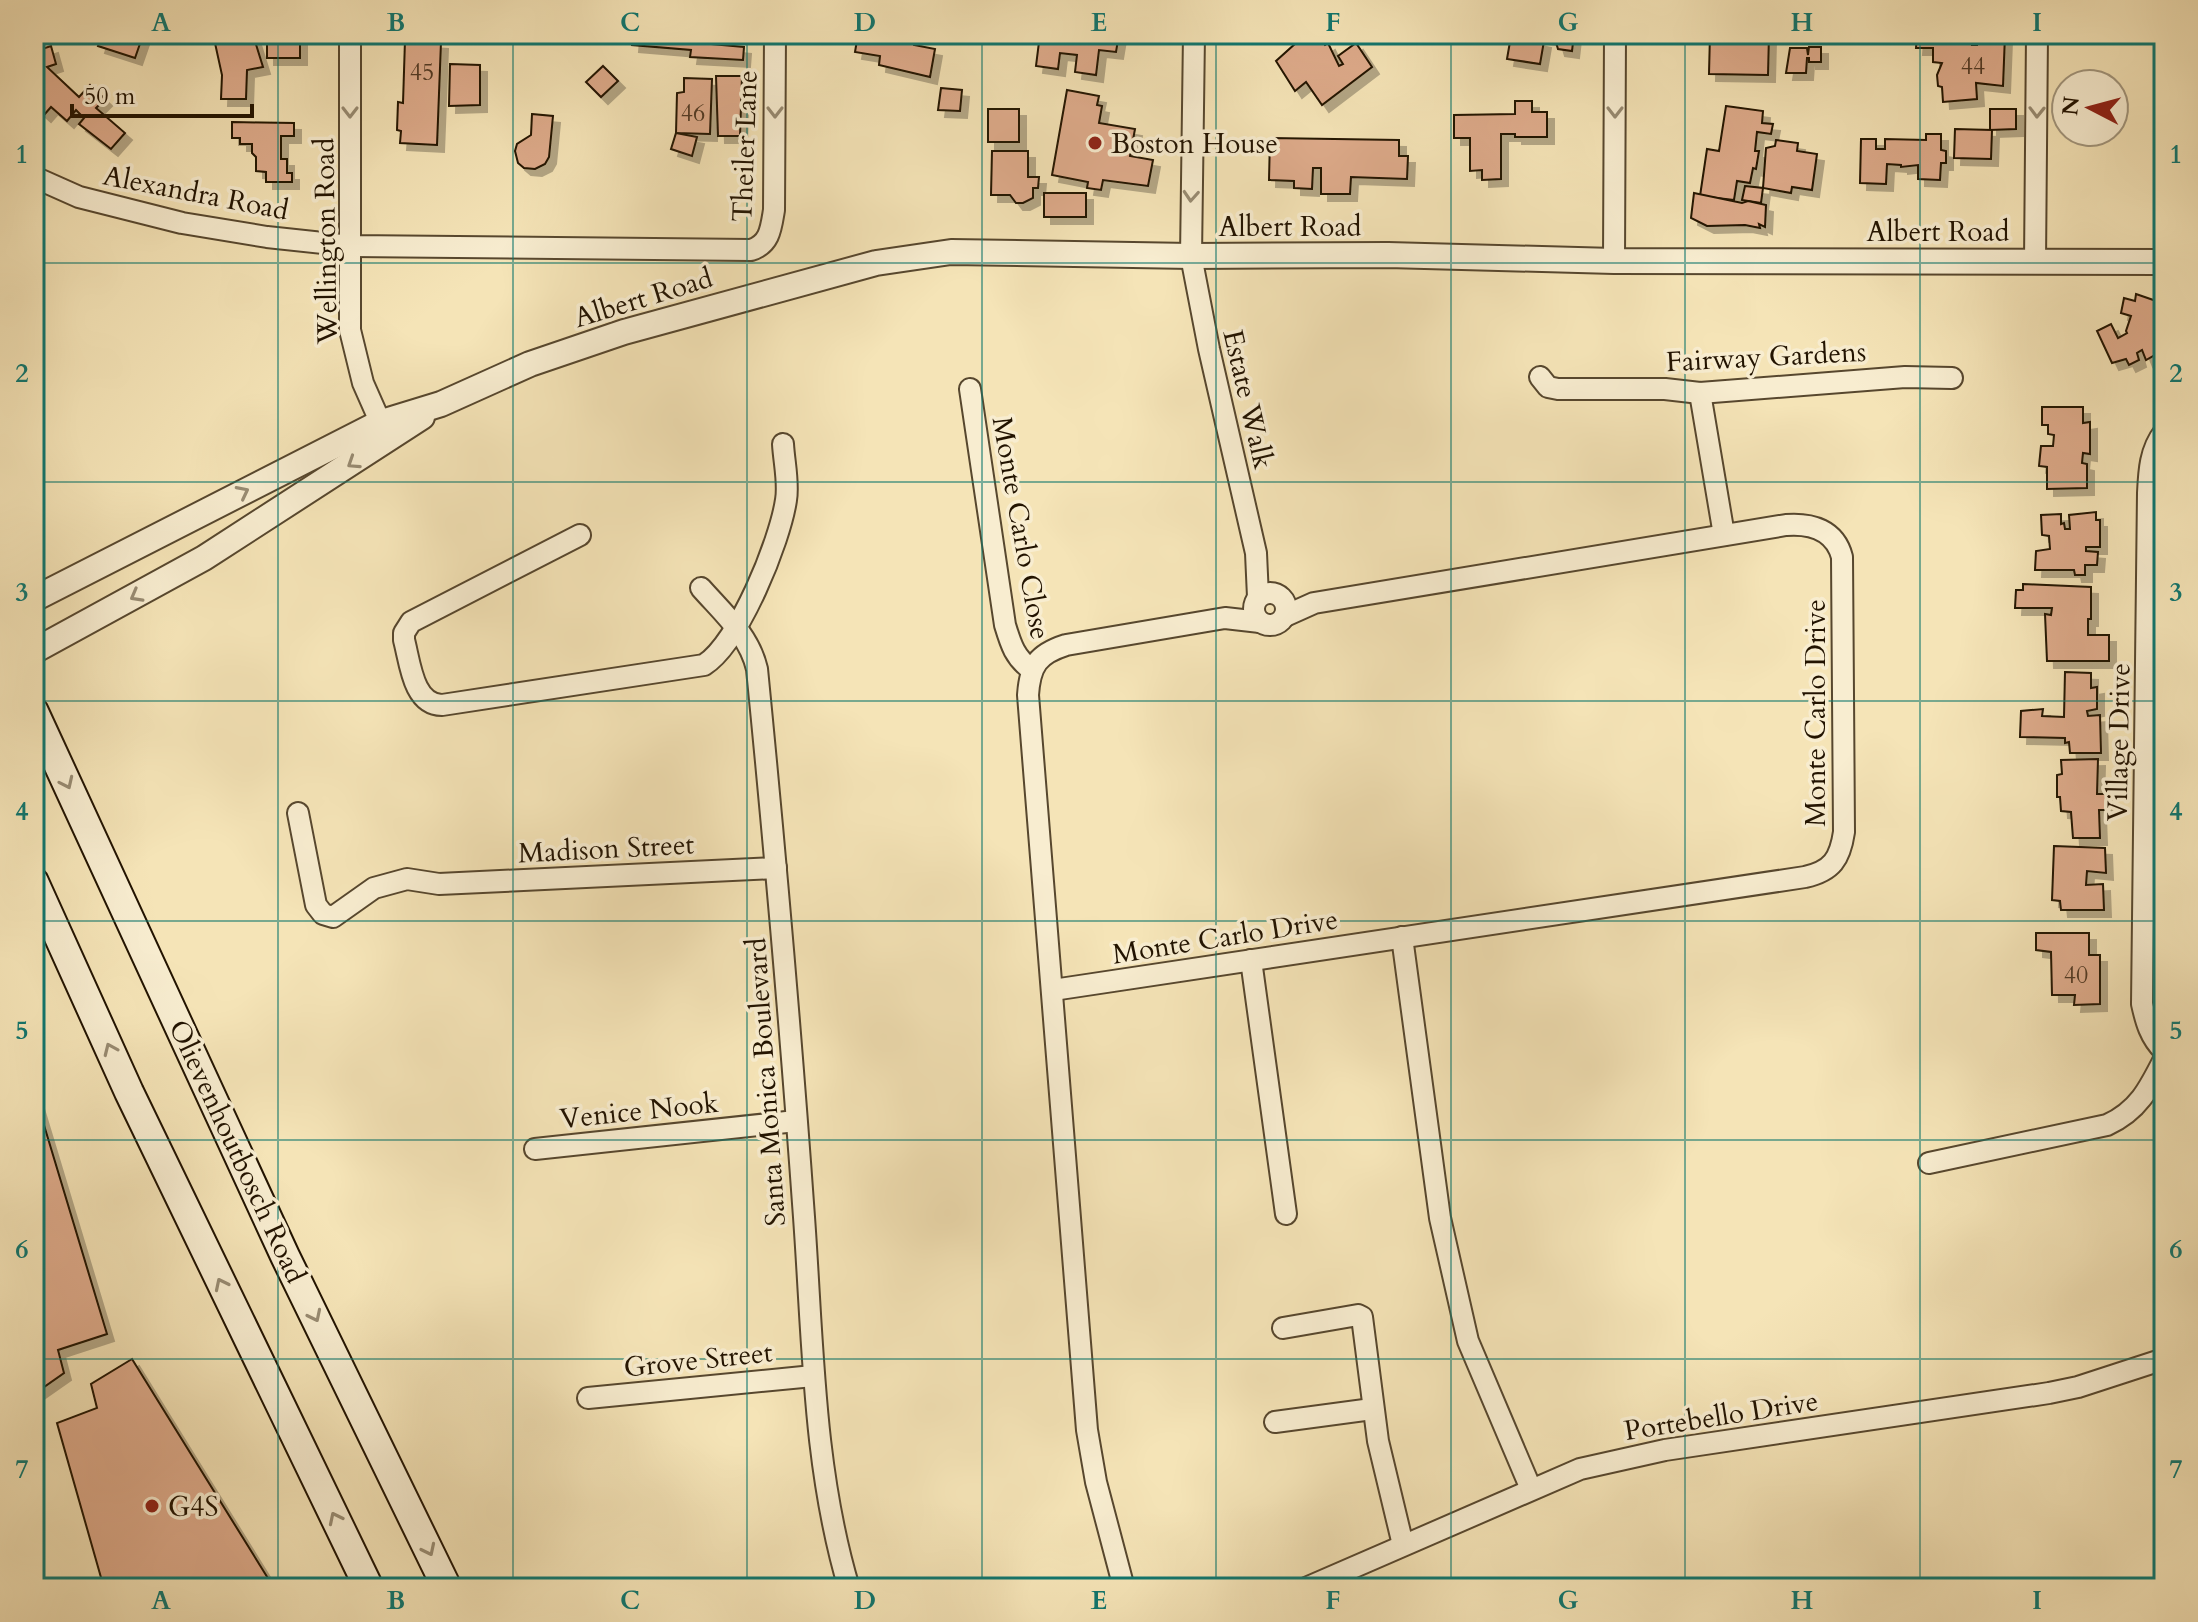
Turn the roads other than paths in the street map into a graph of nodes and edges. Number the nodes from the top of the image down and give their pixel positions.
1 (350, 34) edge
2 (775, 34) edge
3 (1194, 34) edge
4 (1615, 34) edge
5 (2037, 34) edge
6 (34, 177) edge
7 (351, 246) junction
8 (751, 250) joint
9 (1191, 256) junction
10 (1614, 261) junction
11 (2035, 262) junction
12 (2164, 262) edge
13 (1540, 377) dead end
14 (1952, 378) dead end
15 (970, 389) dead end
16 (1700, 393) junction
17 (384, 432) junction
18 (2164, 432) edge
19 (783, 444) dead end
20 (580, 535) dead end
21 (1724, 535) junction
22 (701, 588) dead end
23 (34, 599) edge
24 (1269, 605) junction
25 (736, 626) junction
26 (34, 651) edge
27 (1032, 670) junction
28 (34, 712) edge
29 (298, 813) dead end
30 (776, 868) junction
31 (34, 882) edge
32 (34, 908) edge
33 (1402, 937) junction
34 (1251, 960) junction
35 (1053, 990) junction
36 (93, 1011) junction
37 (2164, 1051) edge
38 (2164, 1059) edge
39 (796, 1121) junction
40 (535, 1149) dead end
41 (1929, 1163) dead end
42 (1286, 1214) dead end
43 (1283, 1328) dead end
44 (2164, 1359) edge
45 (813, 1376) junction
46 (588, 1398) dead end
47 (1372, 1409) junction
48 (1275, 1422) dead end
49 (1531, 1489) junction
50 (1403, 1545) junction
51 (369, 1588) edge
52 (447, 1588) edge
53 (849, 1588) edge
54 (1124, 1588) edge
55 (1306, 1588) edge

1 -> 7 street, Wellington Road
2 -> 8 street, Theiler Lane
3 -> 9 street, Estate Walk
4 -> 10 street
5 -> 11 street
6 - 7 street, Alexandra Road
7 - 8 street, Albert Road
7 - 17 street, Wellington Road
9 - 10 street, Albert Road
9 - 17 street, Albert Road
9 - 24 street, Estate Walk
10 - 11 street, Albert Road
11 - 12 street, Albert Road
13 - 16 street, Fairway Gardens
14 - 16 street, Fairway Gardens
15 - 27 street, Monte Carlo Close
16 - 21 street
23 -> 17 street, Albert Road
17 -> 26 street, Albert Road
18 - 37 street, Village Drive
19 - 25 street
20 - 25 street
21 - 24 street, Monte Carlo Drive
21 - 33 street, Monte Carlo Drive
22 - 25 street, Santa Monica Boulevard
24 - 27 street
25 - 30 street, Santa Monica Boulevard
27 - 35 street
28 -> 52 main road, Olievenhoutbosch Road
29 - 30 street, Madison Street
30 - 39 street, Santa Monica Boulevard
31 - 36 main road
32 - 36 main road
33 - 34 street, Monte Carlo Drive
33 - 49 street
34 - 35 street, Monte Carlo Drive
34 - 42 street
35 - 54 street
51 -> 36 main road
38 - 41 street
39 - 40 street, Venice Nook
39 - 45 street, Santa Monica Boulevard
43 - 47 street
44 - 49 street, Portebello Drive
45 - 46 street, Grove Street
45 - 53 street, Santa Monica Boulevard
47 - 48 street
47 - 50 street
49 - 50 street, Portebello Drive
50 - 55 street, Portebello Drive

